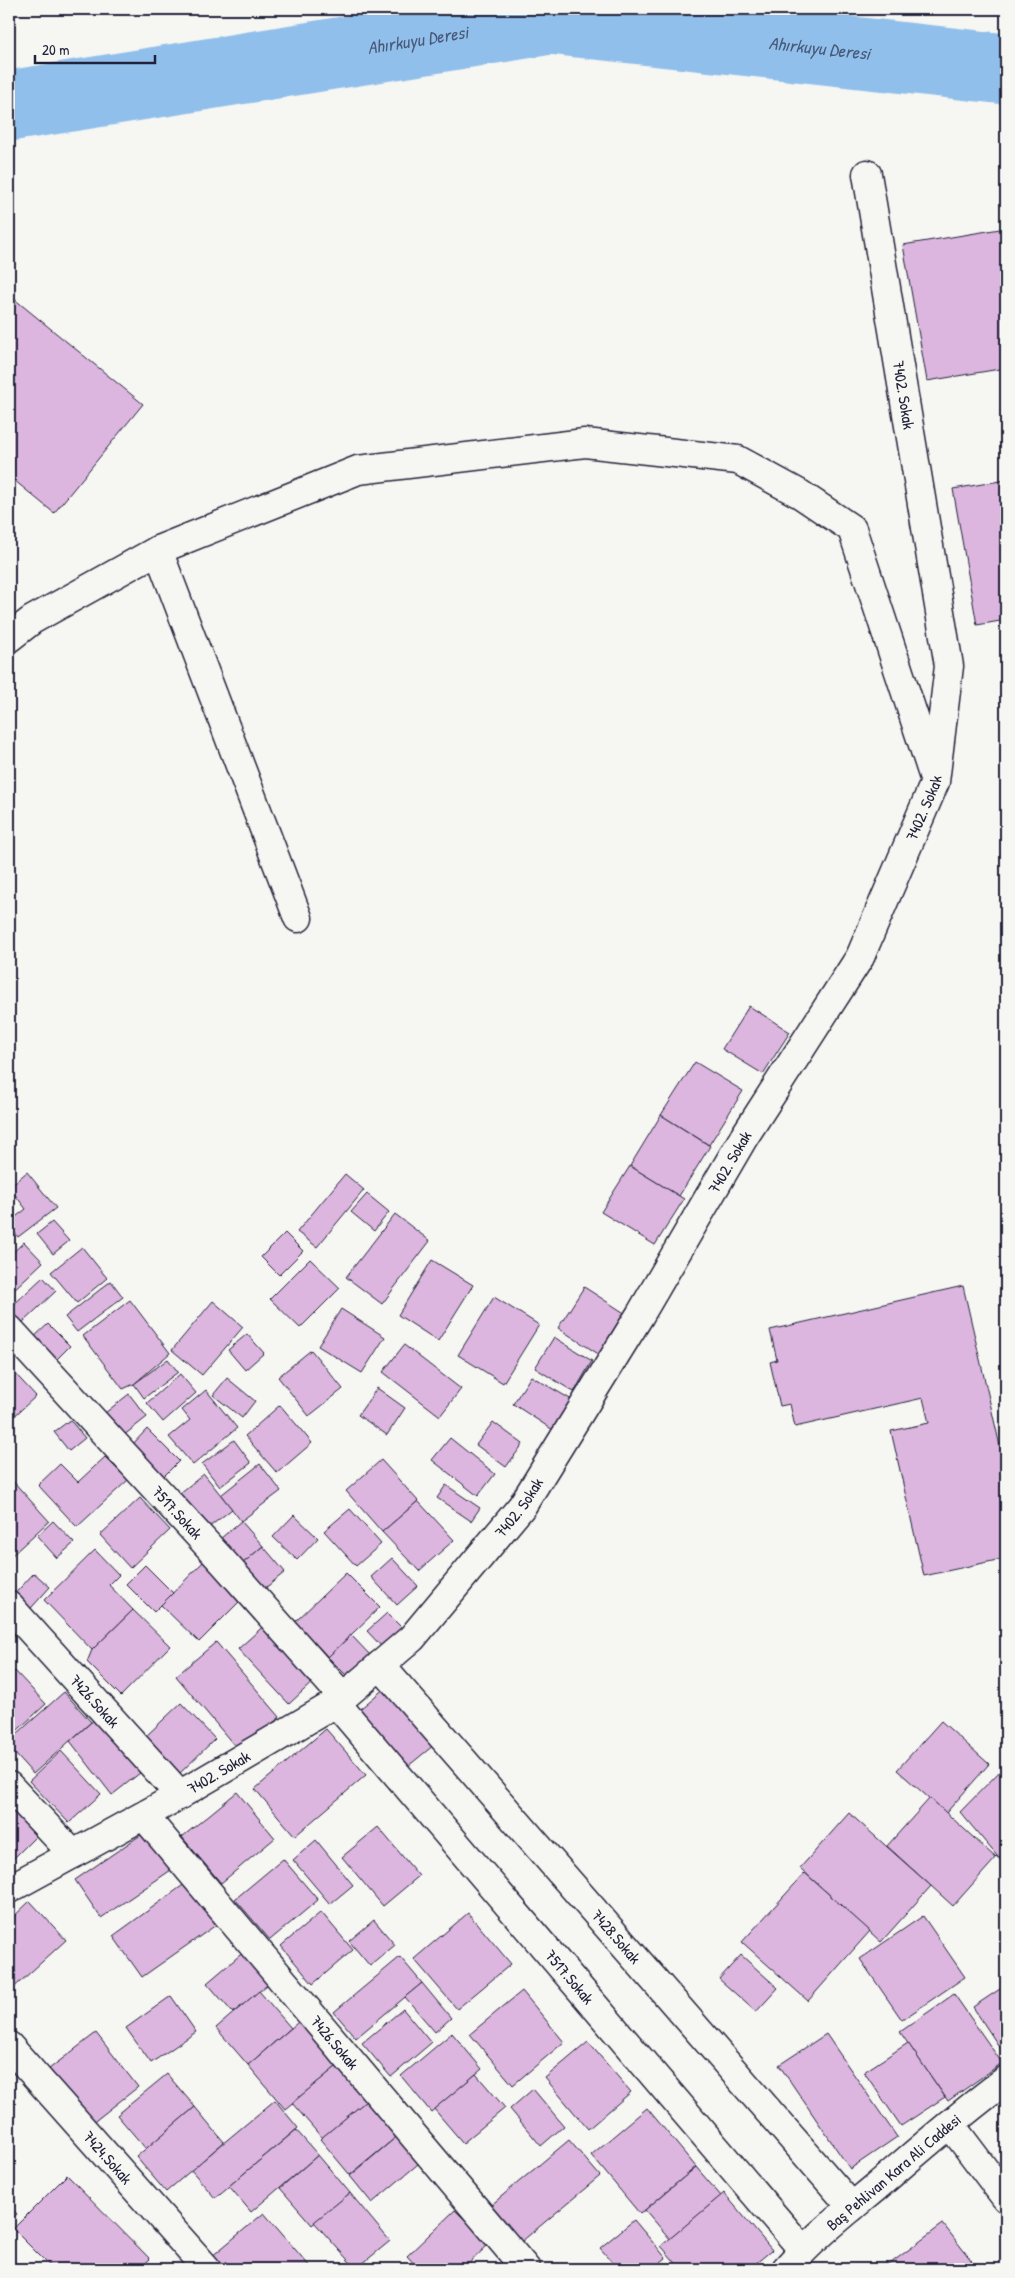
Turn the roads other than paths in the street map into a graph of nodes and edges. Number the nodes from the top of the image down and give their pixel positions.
1 (867, 174) dead end
2 (158, 550) junction
3 (9, 638) edge
4 (935, 782) junction
5 (298, 918) dead end
6 (9, 1330) edge
7 (9, 1606) edge
8 (380, 1665) junction
9 (340, 1700) junction
10 (9, 1786) edge
11 (180, 1795) junction
12 (144, 1816) junction
13 (73, 1854) junction
14 (9, 1889) edge
15 (9, 2046) edge
16 (1006, 2080) edge
17 (950, 2124) junction
18 (1006, 2198) edge
19 (852, 2207) junction
20 (795, 2259) edge
21 (207, 2269) edge
22 (526, 2269) edge

1 - 4 street, 7402. Sokak
2 - 3 street
2 - 4 street
2 - 5 street
4 - 8 street, 7402. Sokak
6 - 9 street, 7517.Sokak
7 - 11 street, 7426.Sokak
8 - 9 street, 7402. Sokak
8 - 19 street, 7428.Sokak
9 - 11 street, 7402. Sokak
9 - 20 street, 7517.Sokak
10 - 13 street
11 - 12 street, 7402. Sokak
12 - 13 street, 7402. Sokak
12 - 22 street, 7426.Sokak
13 - 14 street, 7402. Sokak
15 - 21 street, 7424.Sokak
16 - 17 street, Baş Pehlivan Kara Ali Caddesi
17 - 18 street
17 - 19 street, Baş Pehlivan Kara Ali Caddesi
19 - 20 street, Baş Pehlivan Kara Ali Caddesi

